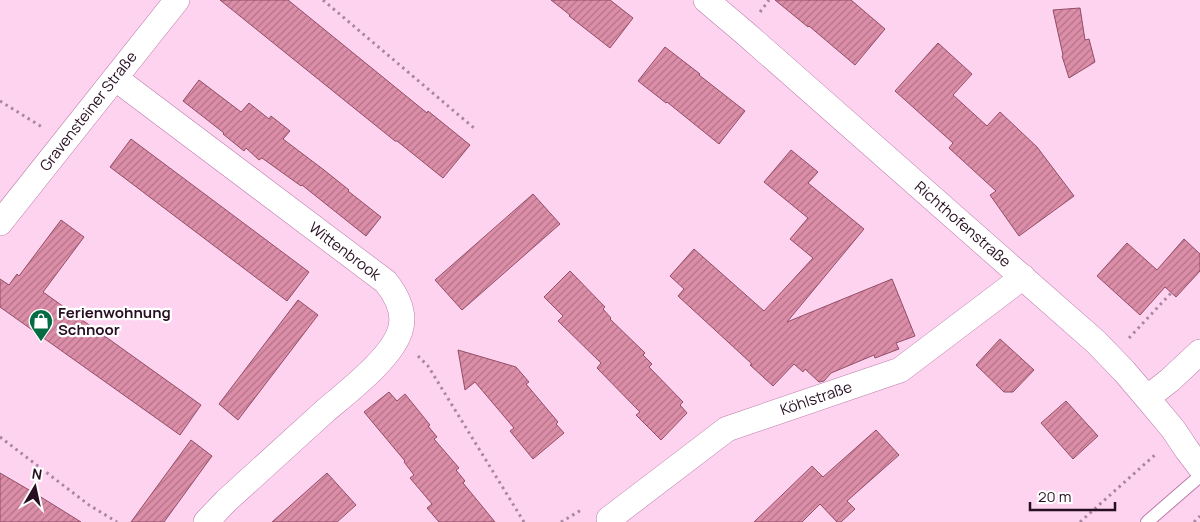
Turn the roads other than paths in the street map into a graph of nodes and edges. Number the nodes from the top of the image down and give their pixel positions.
1 (177, 0) edge
2 (706, 0) edge
3 (115, 78) junction
4 (0, 222) edge
5 (1023, 277) junction
6 (1200, 352) edge
7 (1147, 398) junction
8 (1200, 467) edge
9 (1200, 476) edge
10 (609, 519) dead end
11 (206, 522) edge
12 (1147, 522) edge

1 - 3 street, Gravensteiner Straße
2 - 5 street, Richthofenstraße
3 - 4 street, Gravensteiner Straße
3 - 11 street, Wittenbrook
5 - 7 street, Richthofenstraße
5 - 10 street, Köhlstraße
6 - 7 street
7 - 8 street, Richthofenstraße
9 - 12 lane

